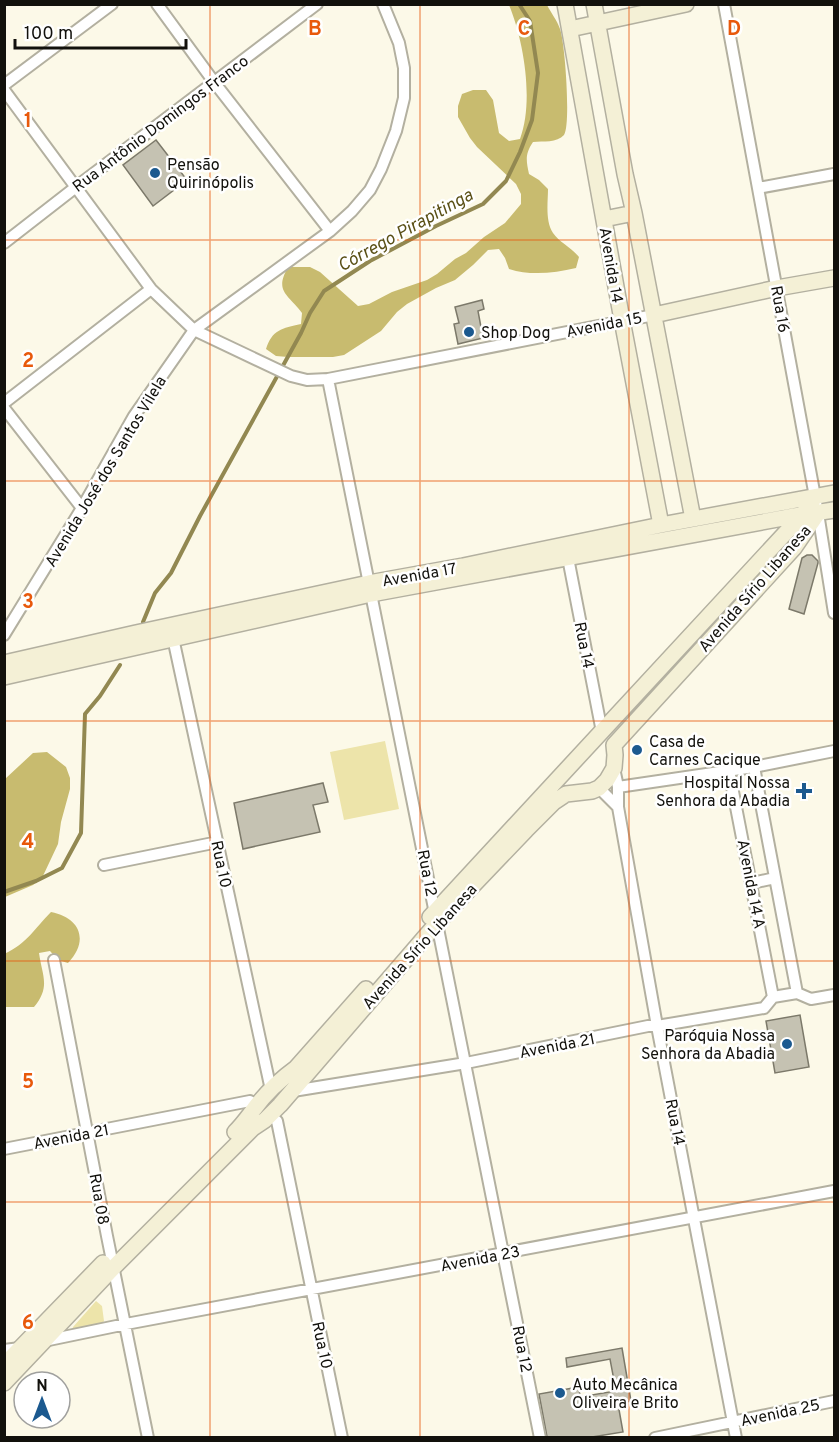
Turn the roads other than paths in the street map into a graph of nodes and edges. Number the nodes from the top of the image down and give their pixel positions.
1 (112, 4) edge
2 (157, 4) edge
3 (317, 4) edge
4 (383, 4) edge
5 (565, 4) edge
6 (594, 4) edge
7 (686, 4) edge
8 (724, 4) edge
9 (598, 24) junction
10 (570, 29) junction
11 (214, 82) junction
12 (4, 85) edge
13 (4, 90) edge
14 (834, 174) edge
15 (76, 187) junction
16 (758, 188) junction
17 (634, 213) junction
18 (604, 219) junction
19 (330, 231) junction
20 (4, 243) edge
21 (834, 278) edge
22 (777, 288) junction
23 (151, 289) junction
24 (654, 315) junction
25 (622, 320) junction
26 (194, 330) junction
27 (328, 379) junction
28 (4, 403) edge
29 (4, 408) edge
30 (834, 493) edge
31 (815, 497) junction
32 (82, 508) junction
33 (834, 510) edge
34 (811, 514) junction
35 (693, 519) junction
36 (661, 525) junction
37 (568, 558) junction
38 (370, 589) junction
39 (834, 614) edge
40 (170, 634) junction
41 (4, 635) edge
42 (4, 663) edge
43 (4, 677) edge
44 (602, 732) junction
45 (614, 745) junction
46 (834, 751) edge
47 (754, 767) junction
48 (614, 768) junction
49 (566, 770) junction
50 (729, 771) junction
51 (618, 787) junction
52 (599, 788) junction
53 (578, 792) junction
54 (618, 807) junction
55 (218, 842) junction
56 (104, 865) dead end
57 (775, 878) junction
58 (752, 883) junction
59 (437, 916) junction
60 (54, 960) dead end
61 (797, 993) junction
62 (834, 995) edge
63 (773, 997) junction
64 (657, 1026) junction
65 (466, 1063) junction
66 (276, 1085) junction
67 (293, 1091) junction
68 (257, 1105) junction
69 (270, 1115) junction
70 (88, 1133) junction
71 (4, 1149) edge
72 (834, 1191) edge
73 (695, 1217) junction
74 (504, 1253) junction
75 (112, 1261) junction
76 (311, 1289) junction
77 (126, 1324) junction
78 (44, 1341) junction
79 (4, 1350) edge
80 (25, 1352) junction
81 (4, 1365) edge
82 (4, 1383) edge
83 (834, 1401) edge
84 (733, 1422) junction
85 (148, 1437) edge
86 (342, 1437) edge
87 (540, 1437) edge
88 (655, 1437) edge
89 (736, 1437) edge

1 - 12 street
2 - 11 street
3 - 11 street, Rua Antônio Domingos Franco
4 - 19 street, Avenida José dos Santos Vilela
5 - 10 street, Avenida 14
6 - 9 street, Avenida 14
7 - 9 street
8 - 16 street, Rua 16
9 - 10 street
9 - 17 street, Avenida 14
10 - 18 street, Avenida 14
11 - 15 street, Rua Antônio Domingos Franco
11 - 19 street
13 - 15 street, Avenida 15
14 - 16 street
15 - 20 street, Rua Antônio Domingos Franco
15 - 23 street, Avenida 15
16 - 22 street, Rua 16
17 - 18 street
17 - 24 street, Avenida 14
18 - 25 street, Avenida 14
19 - 26 street, Avenida José dos Santos Vilela
21 - 22 street, Avenida 15
22 - 24 street, Avenida 15
22 - 31 street, Rua 16
23 - 26 street, Avenida 15
23 - 28 street
24 - 25 street, Avenida 15
24 - 35 street, Avenida 14
25 - 27 street, Avenida 15
25 - 36 street, Avenida 14
26 - 27 street, Avenida 15
26 - 32 street, Avenida José dos Santos Vilela
27 - 38 street, Rua 12
29 - 32 street
30 - 31 street, Avenida 17
31 - 34 street, Avenida Sírio Libanesa
31 - 35 street, Avenida 17
32 - 41 street, Avenida José dos Santos Vilela
33 - 34 street, Avenida 17
34 - 37 street, Avenida 17
34 - 39 street
34 - 44 street, Avenida Sírio Libanesa
34 - 45 street, Avenida Sírio Libanesa
35 - 36 street, Avenida 17
36 - 38 street, Avenida 17
37 - 38 street, Avenida 17
37 - 44 street, Rua 14
38 - 40 street, Avenida 17
38 - 59 street, Rua 12
40 - 42 street, Avenida 17
40 - 43 street, Avenida 17
40 - 55 street, Rua 10
44 - 45 street
44 - 49 street, Avenida Sírio Libanesa
45 - 48 street
46 - 47 street
47 - 50 street
47 - 57 street, Avenida 14 A
48 - 51 street, Rua 14
48 - 52 street
49 - 53 street
49 - 59 street, Avenida Sírio Libanesa
50 - 51 street
50 - 58 street, Avenida 14 A
51 - 54 street, Rua 14
52 - 53 street, Avenida Sírio Libanesa
52 - 54 street
53 - 59 street, Avenida Sírio Libanesa
54 - 64 street, Rua 14
55 - 56 street
55 - 66 street, Rua 10
57 - 58 street
57 - 61 street, Avenida 14 A
58 - 63 street, Avenida 14 A
59 - 65 street, Rua 12
59 - 66 street, Avenida Sírio Libanesa
59 - 67 street, Avenida Sírio Libanesa
60 - 70 street, Rua 08
61 - 62 street, Avenida 21
61 - 63 street, Avenida 21
63 - 64 street, Avenida 21
64 - 65 street, Avenida 21
64 - 73 street, Rua 14
65 - 67 street, Avenida 21
65 - 74 street, Rua 12
66 - 67 street
66 - 68 street, Avenida Sírio Libanesa
67 - 69 street, Avenida Sírio Libanesa
68 - 69 street
68 - 70 street, Avenida 21
68 - 75 street, Avenida Sírio Libanesa
69 - 75 street, Avenida Sírio Libanesa
69 - 76 street, Rua 10
70 - 71 street, Avenida 21
70 - 75 street, Rua 08
72 - 73 street, Avenida 23
73 - 74 street, Avenida 23
73 - 84 street, Rua 14
74 - 76 street, Avenida 23
74 - 87 street, Rua 12
75 - 77 street, Rua 08
75 - 78 street, Avenida Sírio Libanesa
75 - 80 street, Avenida Sírio Libanesa
76 - 77 street, Avenida 23
76 - 86 street, Rua 10
77 - 78 street, Avenida 23
77 - 85 street, Rua 08
78 - 80 street, Avenida Sírio Libanesa
79 - 80 street
80 - 81 street, Avenida Sírio Libanesa
80 - 82 street, Avenida Sírio Libanesa
83 - 84 street, Avenida 25
84 - 88 street, Avenida 25
84 - 89 street, Rua 14

